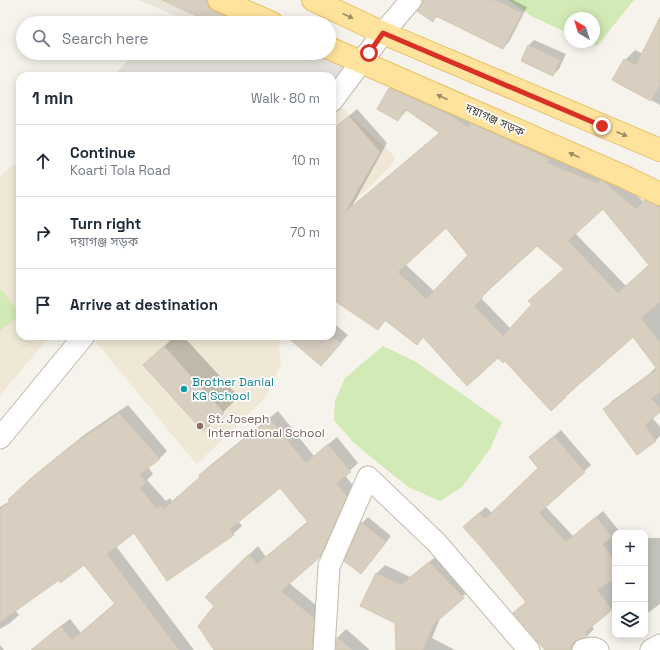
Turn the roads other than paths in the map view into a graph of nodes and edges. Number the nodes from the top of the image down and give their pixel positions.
1 (219, 0) edge
2 (313, 0) edge
3 (410, 0) edge
4 (256, 16) edge
5 (383, 33) junction
6 (336, 51) edge
7 (362, 62) junction
8 (336, 96) edge
9 (660, 150) edge
10 (660, 194) edge
11 (81, 340) edge
12 (0, 438) edge
13 (660, 645) edge
14 (324, 650) edge
15 (529, 650) edge
16 (583, 650) edge
17 (598, 650) edge
18 (651, 650) edge

1 - 4 main road
2 -> 5 main road
3 - 5 street
5 - 7 street
5 -> 9 main road
6 - 7 main road, দয়াগঞ্জ সড়ক
7 - 8 street
10 -> 7 main road, দয়াগঞ্জ সড়ক
11 - 12 street
13 - 18 street
14 - 15 street
16 - 17 street

